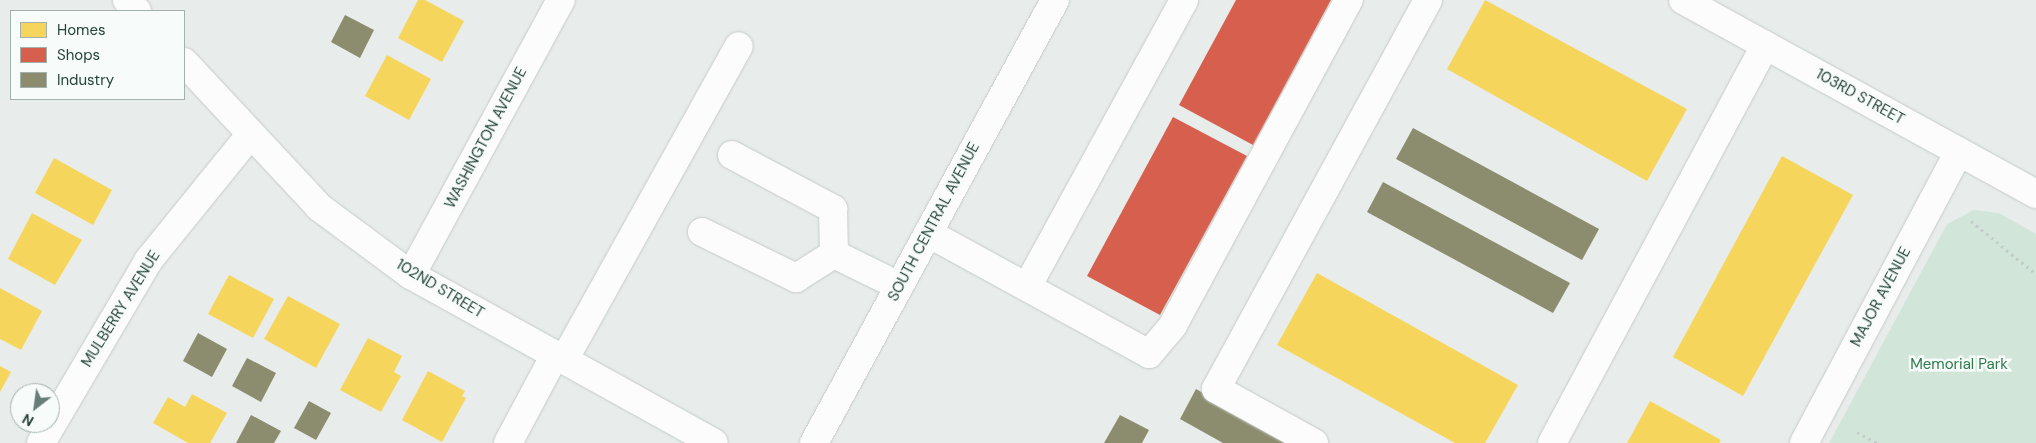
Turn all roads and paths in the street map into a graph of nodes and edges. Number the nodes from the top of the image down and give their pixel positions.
1 (127, 0) edge
2 (561, 0) edge
3 (1054, 0) edge
4 (1184, 0) edge
5 (1349, 0) edge
6 (1428, 0) edge
7 (1683, 0) edge
8 (136, 10) edge
9 (1765, 45) junction
10 (739, 46) dead end
11 (185, 63) edge
12 (250, 135) junction
13 (1959, 152) junction
14 (732, 155) dead end
15 (2036, 194) edge
16 (1971, 221) dead end
17 (702, 232) dead end
18 (928, 233) junction
19 (834, 254) junction
20 (2036, 274) edge
21 (411, 275) junction
22 (899, 286) junction
23 (1027, 287) junction
24 (560, 358) junction
25 (1857, 432) dead end
26 (41, 443) edge
27 (508, 443) edge
28 (714, 443) edge
29 (814, 443) edge
30 (1314, 443) edge
31 (1552, 443) edge
32 (1804, 443) edge
33 (1877, 443) edge

1 - 8 street
2 - 21 street, WASHINGTON AVENUE
3 - 18 street, SOUTH CENTRAL AVENUE
4 - 23 street
5 - 23 street
6 - 30 street
7 - 9 street, 103RD STREET
9 - 13 street, 103RD STREET
9 - 31 street
10 - 24 street
11 - 12 street, 102ND STREET
12 - 21 street, 102ND STREET
12 - 26 street, MULBERRY AVENUE
13 - 15 street, 103RD STREET
13 - 32 street, MAJOR AVENUE
14 - 19 street
16 - 20 path
17 - 19 street
18 - 22 street, SOUTH CENTRAL AVENUE
18 - 23 street
19 - 22 street
21 - 24 street, 102ND STREET
22 - 29 street, SOUTH CENTRAL AVENUE
24 - 27 street
24 - 28 street, 102ND STREET
25 - 33 path

